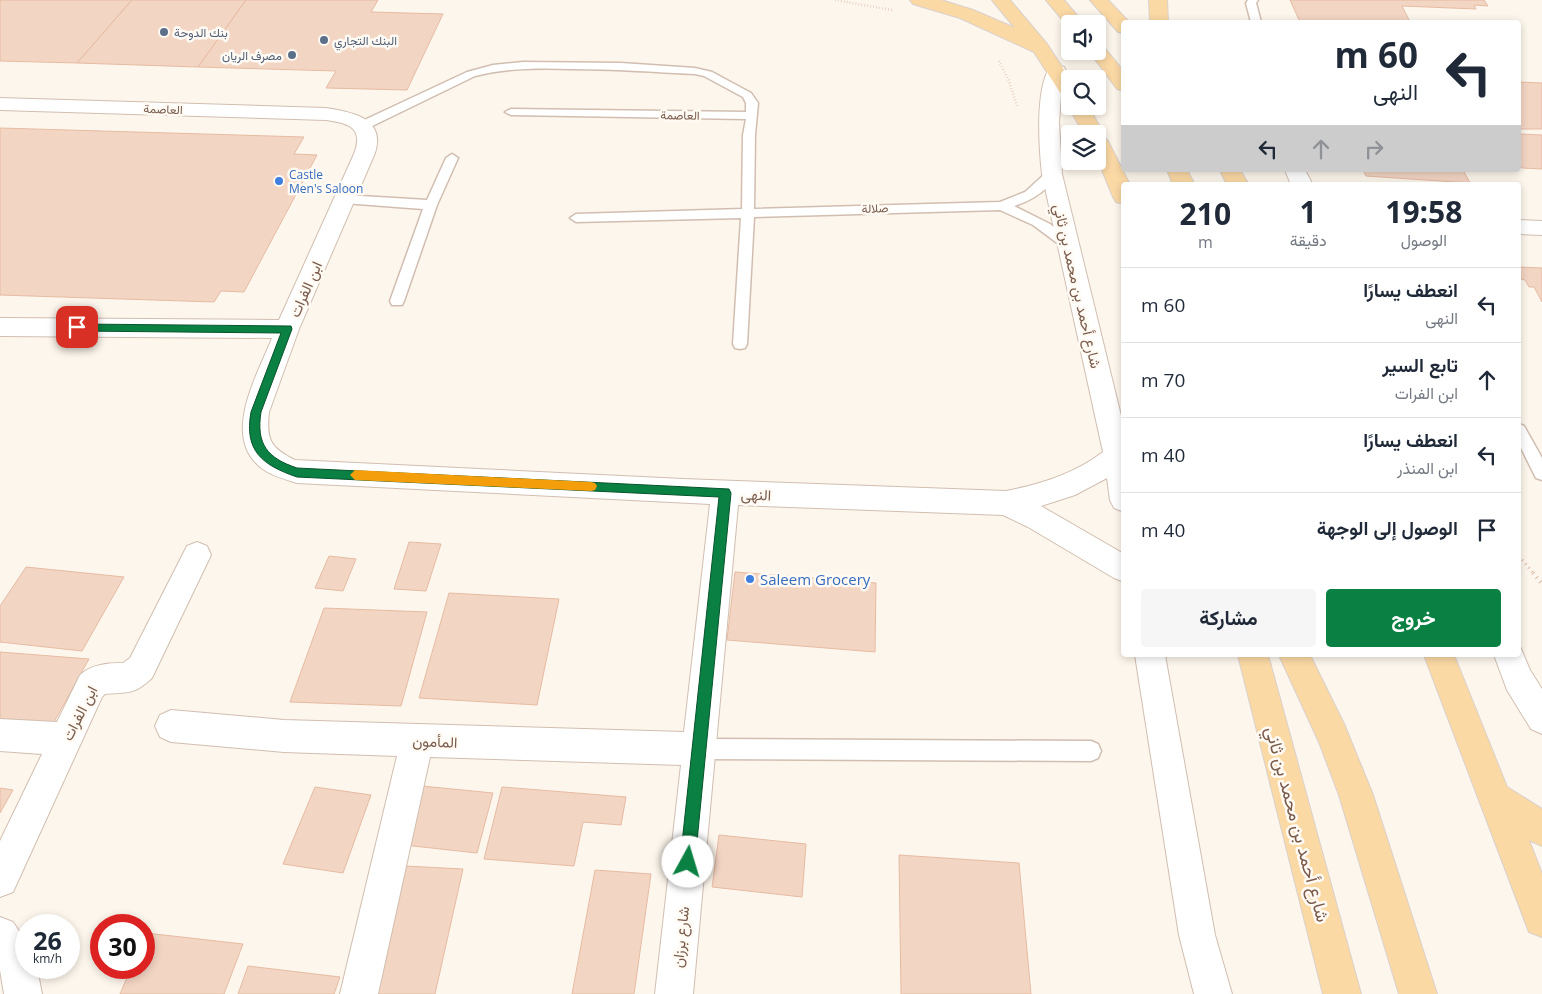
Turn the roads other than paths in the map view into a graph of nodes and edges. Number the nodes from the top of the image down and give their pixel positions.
1 (919, 0) edge
2 (1001, 0) edge
3 (1055, 0) edge
4 (1099, 0) edge
5 (1158, 0) edge
6 (1252, 0) edge
7 (1068, 15) edge
8 (1159, 20) edge
9 (1255, 20) edge
10 (1121, 25) edge
11 (1041, 48) junction
12 (1105, 60) edge
13 (1057, 71) junction
14 (1061, 78) edge
15 (1121, 81) edge
16 (0, 104) edge
17 (511, 112) dead end
18 (752, 116) junction
19 (362, 126) junction
20 (1106, 156) edge
21 (452, 158) dead end
22 (1052, 174) junction
23 (1121, 190) edge
24 (344, 199) junction
25 (432, 205) junction
26 (1002, 206) junction
27 (748, 212) junction
28 (576, 218) dead end
29 (1521, 227) edge
30 (1542, 228) edge
31 (1070, 245) junction
32 (397, 301) dead end
33 (0, 327) edge
34 (287, 329) junction
35 (740, 344) dead end
36 (1521, 434) edge
37 (1117, 456) junction
38 (297, 472) joint
39 (1542, 473) edge
40 (1121, 481) edge
41 (725, 493) junction
42 (1006, 503) junction
43 (196, 555) dead end
44 (1121, 567) edge
45 (1150, 657) edge
46 (1254, 657) edge
47 (1295, 657) edge
48 (1440, 657) edge
49 (1510, 657) edge
50 (1542, 718) edge
51 (171, 726) dead end
52 (0, 735) edge
53 (66, 738) junction
54 (417, 741) junction
55 (699, 749) junction
56 (1091, 752) dead end
57 (1494, 798) junction
58 (1542, 829) edge
59 (0, 879) edge
60 (1542, 919) edge
61 (0, 935) edge
62 (23, 994) edge
63 (359, 994) edge
64 (674, 994) edge
65 (1213, 994) edge
66 (1342, 994) edge
67 (1418, 994) edge

1 - 11 main road
2 - 11 main road
3 - 7 main road
4 - 10 main road
5 - 8 main road
6 - 9 lane
11 - 13 main road
12 - 15 main road
13 - 14 main road
13 - 22 street, شارع أحمد بن محمد بن ثاني
16 - 19 street, العاصمة
17 - 18 lane, العاصمة
18 - 19 lane
18 - 27 lane
19 - 24 street, ابن الفرات
20 - 23 main road
21 - 25 lane
22 - 26 lane, صلالة
22 - 31 street, شارع أحمد بن محمد بن ثاني
24 - 25 lane
24 - 34 street, ابن الفرات
25 - 32 lane
26 - 27 lane, صلالة
26 - 31 lane, صلالة
27 - 28 lane, صلالة
27 - 35 lane
29 - 30 street
31 - 37 street, شارع أحمد بن محمد بن ثاني
33 - 34 street
34 - 38 street, ابن الفرات
36 - 39 lane
37 - 40 street, شارع أحمد بن محمد بن ثاني
37 - 42 street, النهى
38 - 41 street, النهى
41 - 42 street, النهى
41 - 55 street, شارع برزان
42 - 44 street, النهى
43 - 53 street, ابن الفرات
45 - 65 street
46 - 66 main road, شارع أحمد بن محمد بن ثاني
47 - 67 main road
48 - 57 main road
49 - 50 street
51 - 54 street, المأمون
52 - 53 street
53 - 59 street, ابن الفرات
54 - 55 street, المأمون
54 - 63 street
55 - 56 lane
55 - 64 street, شارع برزان
57 - 58 main road
57 - 60 main road
61 - 62 street

